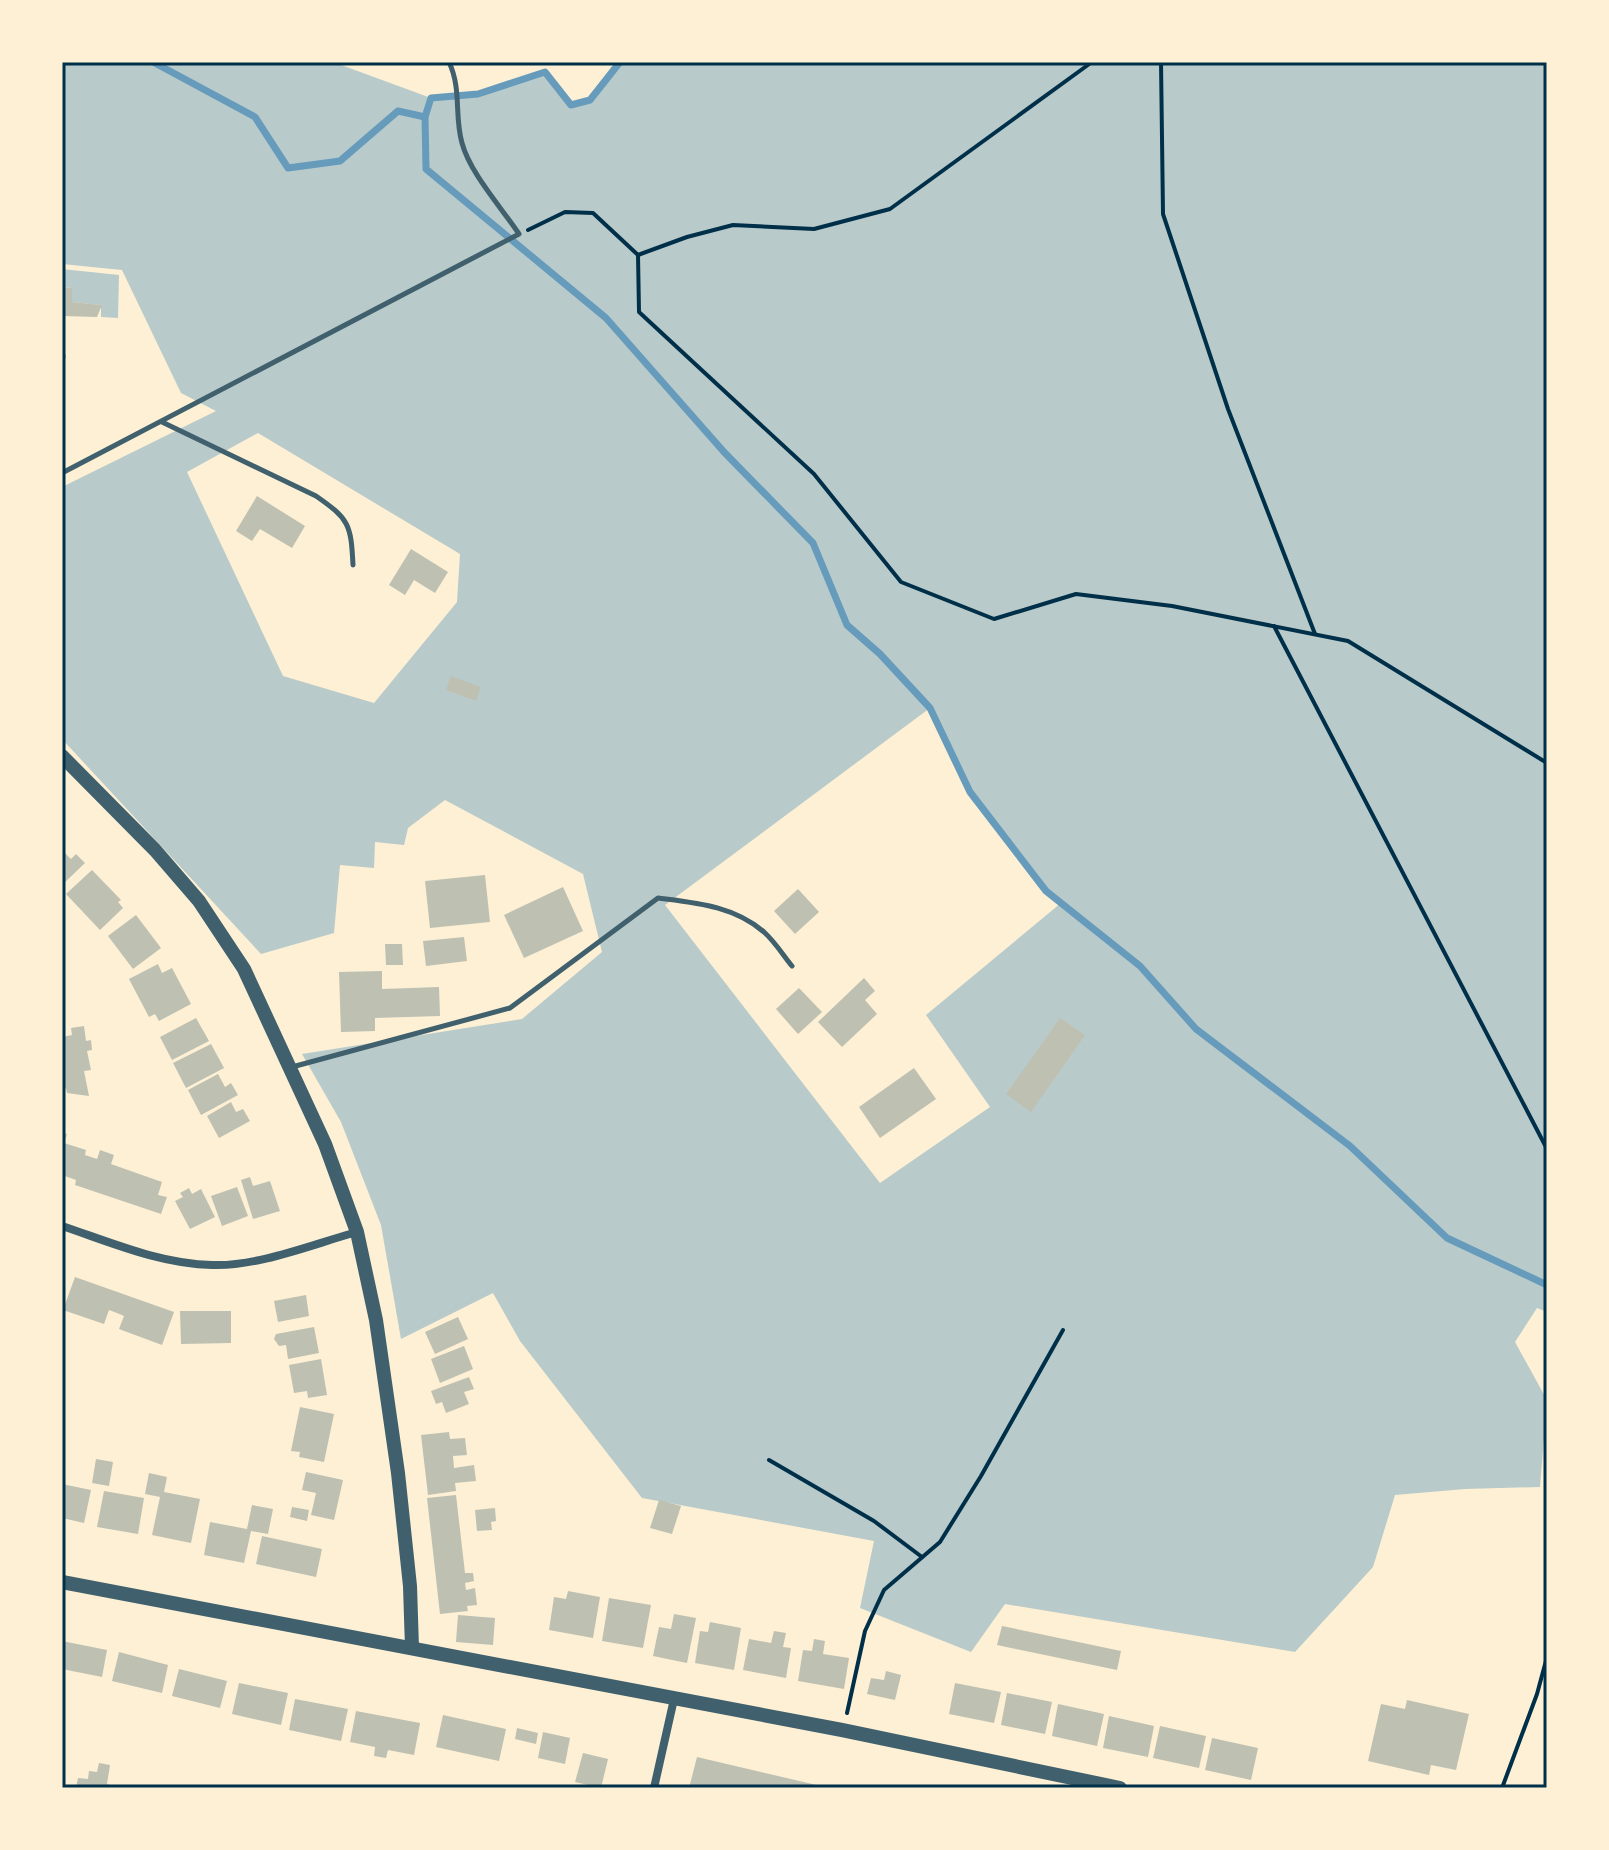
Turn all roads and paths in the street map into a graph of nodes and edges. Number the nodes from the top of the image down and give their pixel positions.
1 (449, 62) edge
2 (1092, 62) edge
3 (1161, 62) edge
4 (518, 234) junction
5 (638, 255) junction
6 (63, 356) edge
7 (62, 363) edge
8 (162, 421) junction
9 (62, 473) edge
10 (353, 565) dead end
11 (1273, 626) junction
12 (1315, 634) junction
13 (62, 756) edge
14 (1547, 763) edge
15 (792, 966) dead end
16 (291, 1067) junction
17 (1547, 1149) edge
18 (62, 1226) edge
19 (357, 1232) junction
20 (1063, 1330) dead end
21 (769, 1460) dead end
22 (922, 1557) junction
23 (62, 1582) edge
24 (412, 1648) junction
25 (1547, 1657) edge
26 (674, 1699) junction
27 (842, 1730) junction
28 (654, 1788) edge
29 (1120, 1788) edge
30 (1502, 1788) edge

1 - 4 lane
2 - 5 path
3 - 12 path
4 - 5 path
4 - 8 lane
5 - 11 path
6 - 7 lane
8 - 9 lane
8 - 10 lane
11 - 12 path
11 - 17 path
12 - 14 path
13 - 16 street
15 - 16 lane
16 - 19 street
18 - 19 street
19 - 24 street
20 - 22 path
21 - 22 path
22 - 27 path
23 - 24 street
24 - 26 street
25 - 30 path
26 - 27 street
26 - 28 street
27 - 29 street

